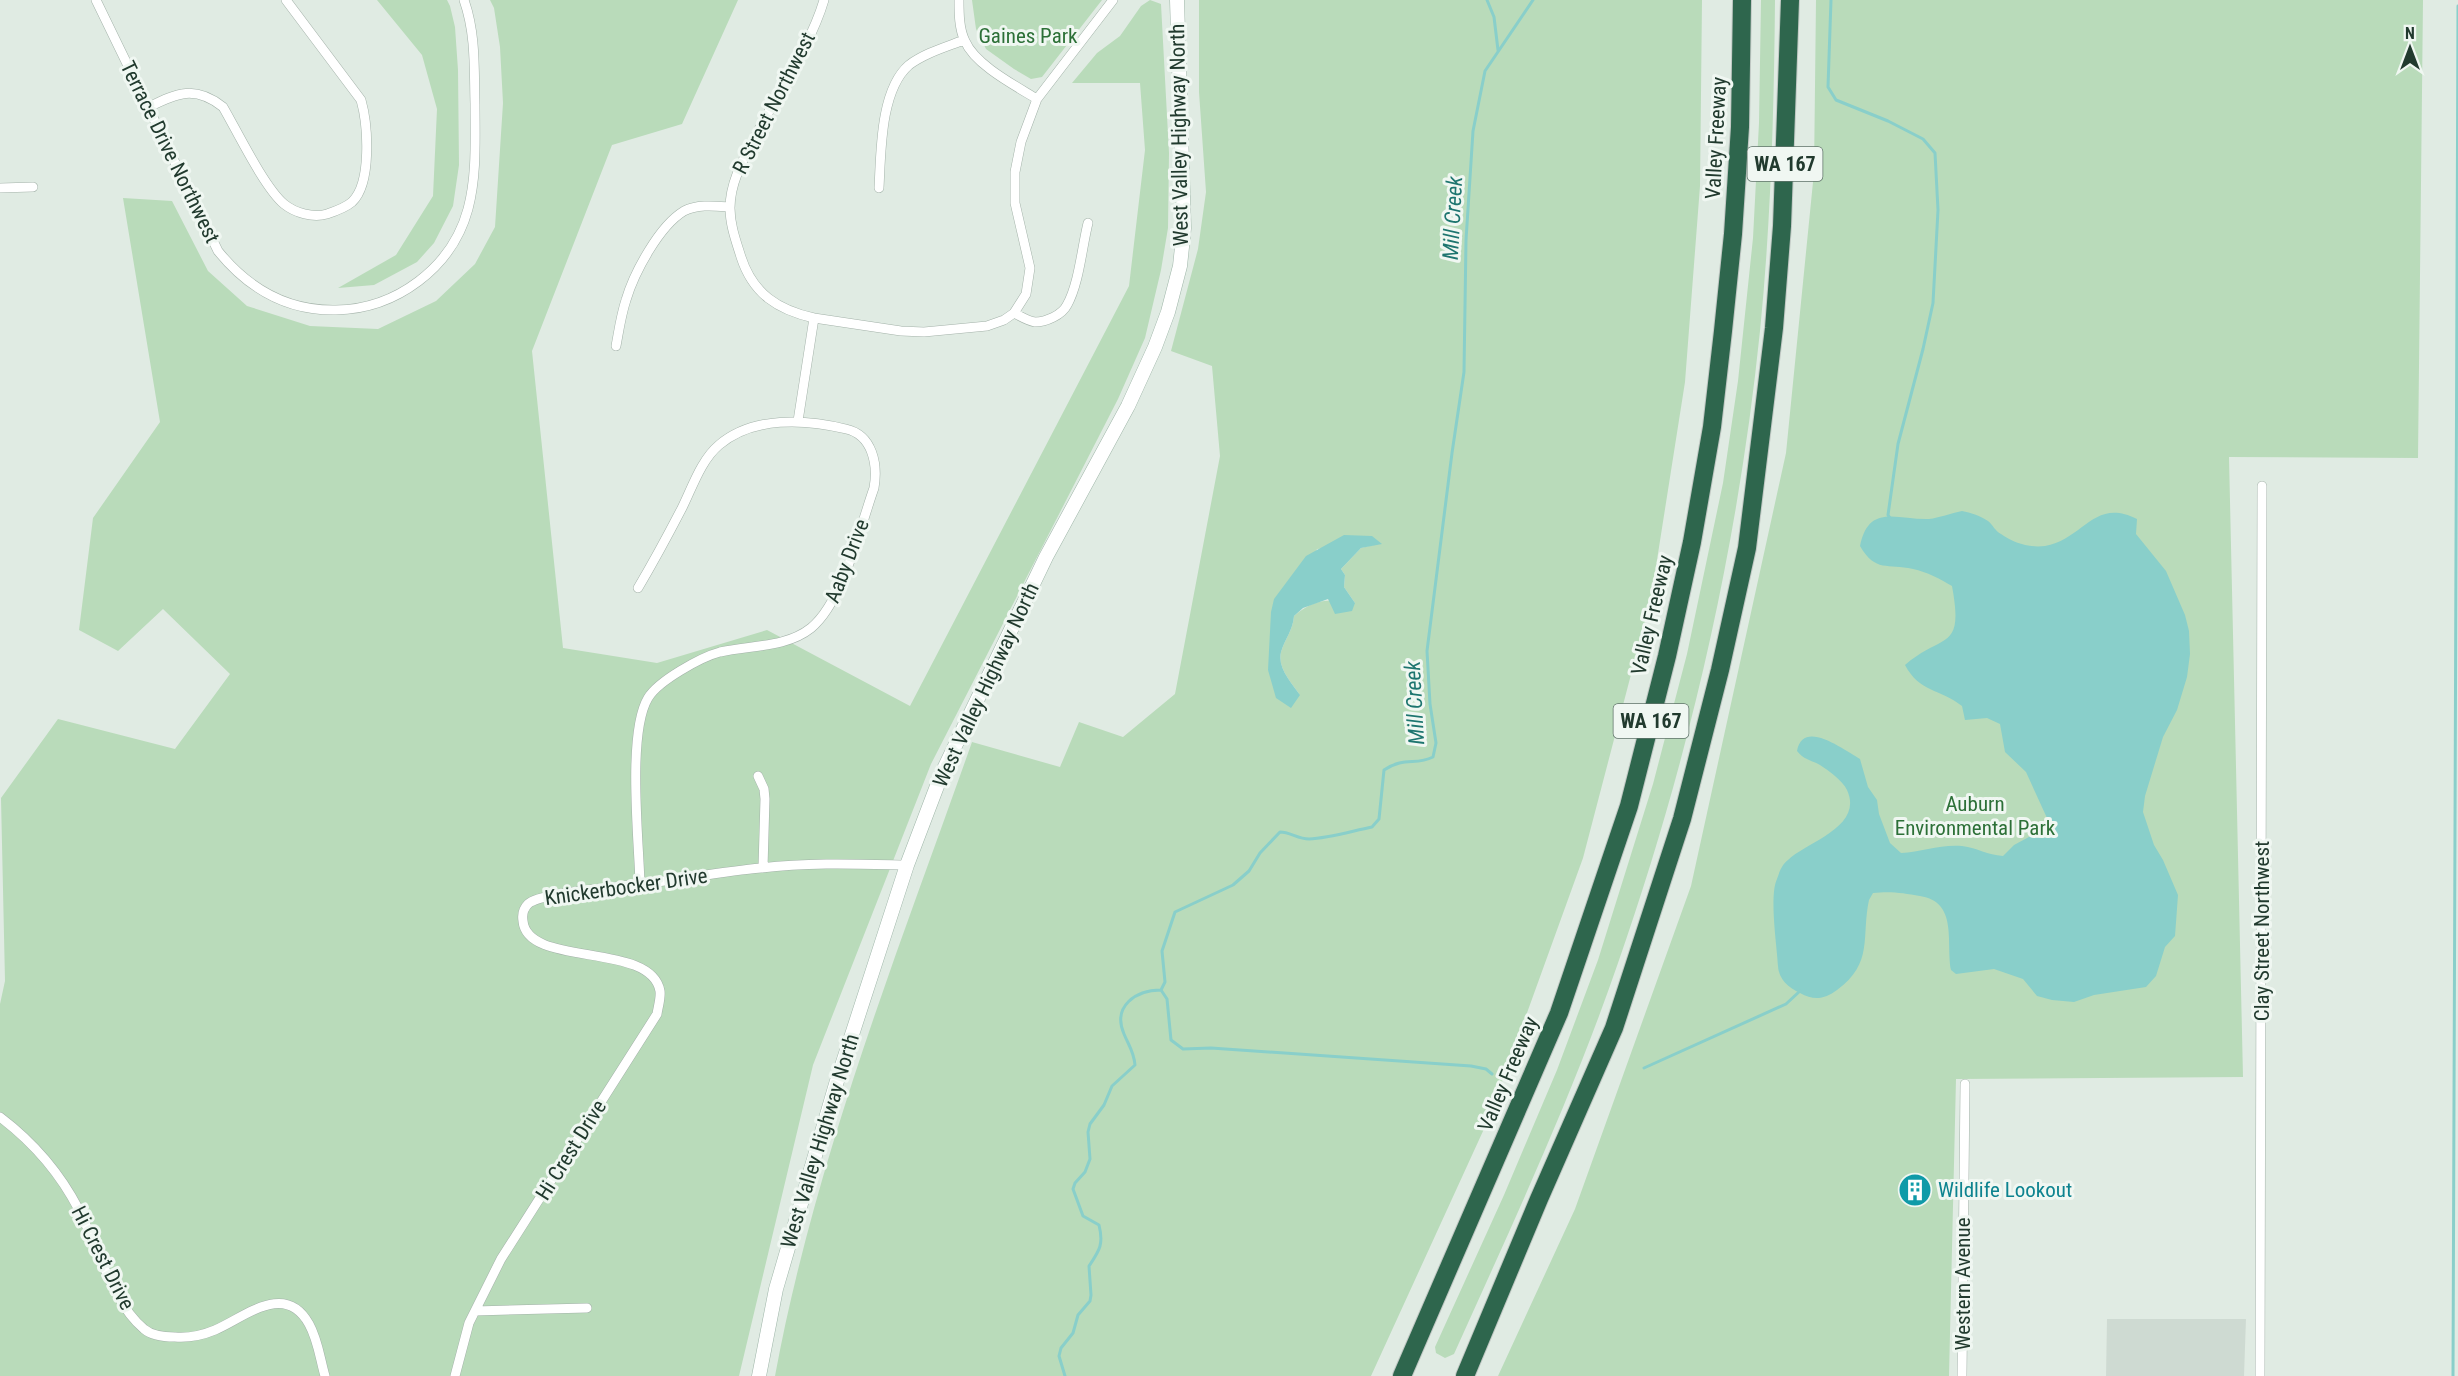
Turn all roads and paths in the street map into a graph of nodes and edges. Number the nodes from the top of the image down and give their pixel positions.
1 (96, 0) edge
2 (286, 0) edge
3 (464, 0) edge
4 (824, 0) edge
5 (958, 0) edge
6 (1113, 0) edge
7 (1177, 0) edge
8 (1736, 0) edge
9 (1742, 0) edge
10 (1790, 0) edge
11 (964, 40) junction
12 (1742, 53) junction
13 (1037, 99) junction
14 (149, 107) junction
15 (33, 187) dead end
16 (0, 188) edge
17 (879, 188) dead end
18 (730, 207) junction
19 (1088, 223) dead end
20 (1014, 313) junction
21 (814, 318) junction
22 (616, 346) dead end
23 (798, 421) junction
24 (2262, 486) dead end
25 (638, 588) dead end
26 (758, 776) dead end
27 (907, 865) junction
28 (763, 867) junction
29 (640, 884) junction
30 (660, 991) joint
31 (1965, 1084) dead end
32 (0, 1117) edge
33 (587, 1308) dead end
34 (475, 1311) junction
35 (325, 1376) edge
36 (455, 1376) edge
37 (759, 1376) edge
38 (1401, 1376) edge
39 (1465, 1376) edge
40 (1962, 1376) edge
41 (2260, 1376) edge

1 - 14 street, Terrace Drive Northwest
2 - 14 street
3 - 14 street, Terrace Drive Northwest
4 - 18 street, R Street Northwest
5 - 11 street
6 - 13 street
7 - 27 main road, West Valley Highway North
8 - 12 highway
9 - 12 highway, Valley Freeway / WA 167
10 - 39 highway, WA 167
11 - 13 street
11 - 17 street
12 - 38 highway, Valley Freeway / WA 167
13 - 20 street
15 - 16 street
18 - 21 street, R Street Northwest
18 - 22 street
19 - 20 street
20 - 21 street, R Street Northwest
21 - 23 street
23 - 25 street, Aaby Drive
23 - 29 street, Aaby Drive
24 - 41 street, Clay Street Northwest
26 - 28 street
27 - 28 street, Knickerbocker Drive
27 - 37 main road, West Valley Highway North
28 - 29 street, Knickerbocker Drive
29 - 30 street, Knickerbocker Drive
30 - 34 street, Hi Crest Drive
31 - 40 street, Western Avenue
32 - 35 street, Hi Crest Drive
33 - 34 street
34 - 36 street, Hi Crest Drive

